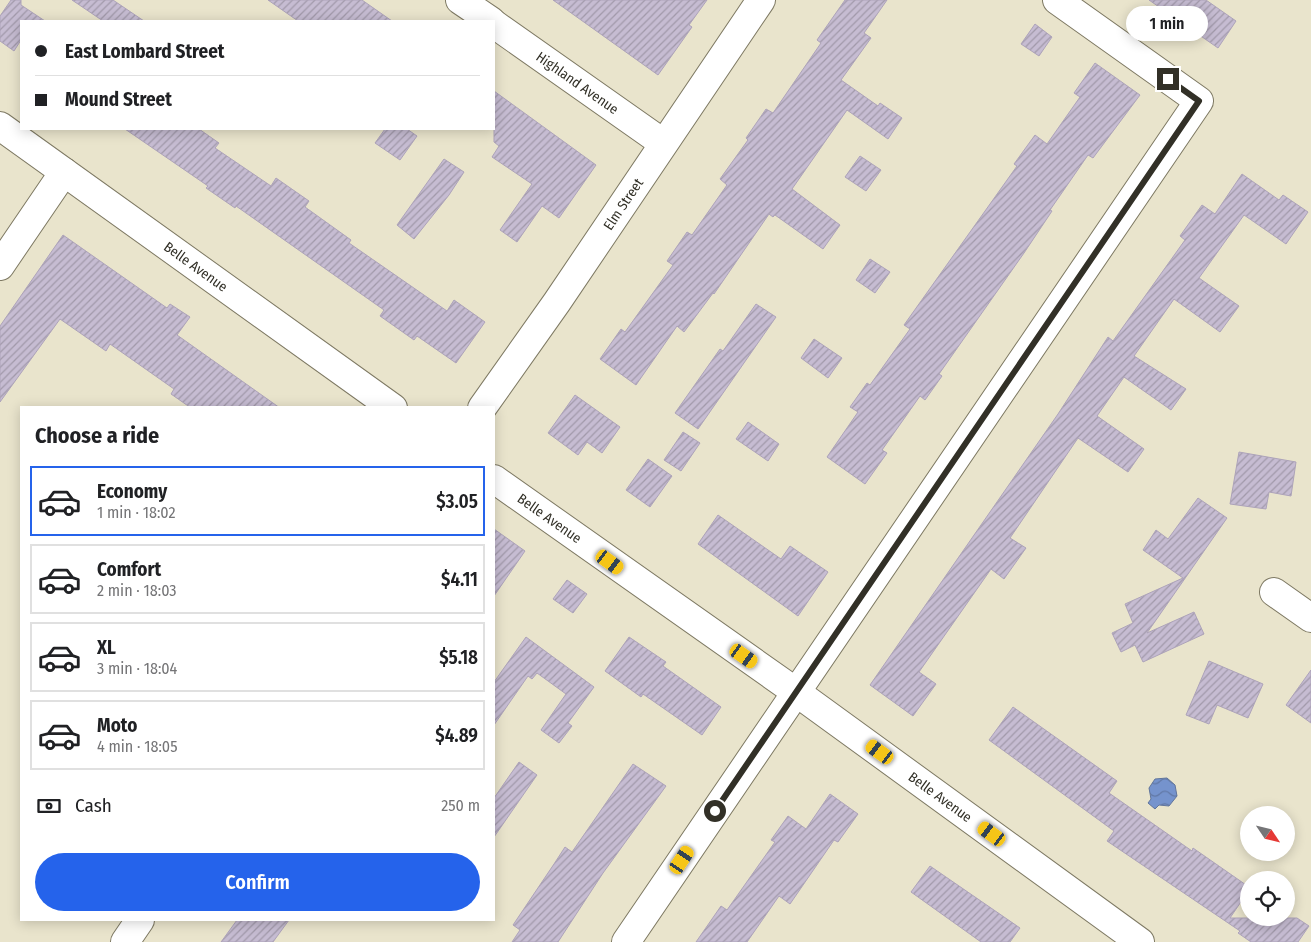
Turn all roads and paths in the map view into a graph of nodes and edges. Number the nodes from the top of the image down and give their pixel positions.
1 (460, 0) edge
2 (761, 0) edge
3 (1057, 0) edge
4 (489, 20) edge
5 (495, 25) edge
6 (0, 126) edge
7 (663, 143) junction
8 (64, 172) junction
9 (0, 266) edge
10 (390, 406) edge
11 (483, 406) edge
12 (495, 480) edge
13 (1274, 592) dead end
14 (1311, 618) edge
15 (796, 692) junction
16 (139, 921) edge
17 (125, 942) edge
18 (626, 942) edge
19 (1140, 942) edge

1 - 4 street
2 - 7 street, Elm Street
3 - 15 street
5 - 7 street, Highland Avenue
6 - 8 street, Belle Avenue
7 - 11 street, Elm Street
8 - 9 street
8 - 10 street, Belle Avenue
12 - 15 street, Belle Avenue
13 - 14 street
15 - 18 street
15 - 19 street, Belle Avenue
16 - 17 street

